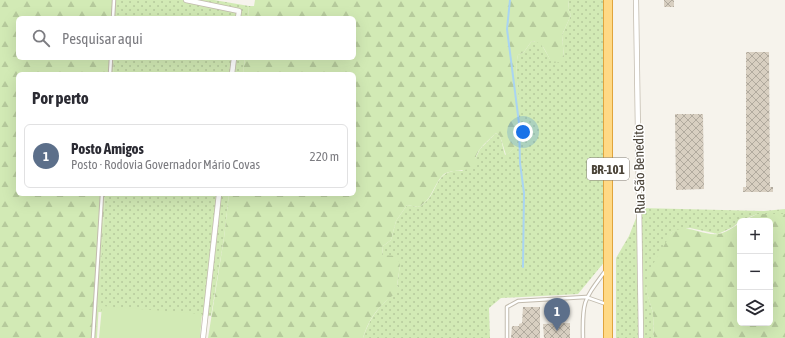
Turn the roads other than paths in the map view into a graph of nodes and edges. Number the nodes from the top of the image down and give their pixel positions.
1 (114, 0) edge
2 (186, 0) edge
3 (608, 0) edge
4 (636, 0) edge
5 (113, 16) edge
6 (238, 16) edge
7 (110, 60) edge
8 (234, 60) edge
9 (110, 72) edge
10 (232, 72) edge
11 (102, 196) edge
12 (219, 196) edge
13 (609, 266) junction
14 (586, 297) junction
15 (608, 304) junction
16 (93, 338) edge
17 (203, 338) edge
18 (507, 338) edge
19 (583, 338) edge
20 (608, 338) edge
21 (641, 338) edge

1 - 5 lane
2 - 6 street
3 - 13 highway, BR-101
4 - 21 street, Rua São Benedito
7 - 9 lane
8 - 10 street
11 - 16 lane
12 - 17 street
13 - 14 lane
13 - 15 highway, BR-101
14 - 15 lane
14 - 18 lane
14 - 19 lane
15 - 20 highway, BR-101

